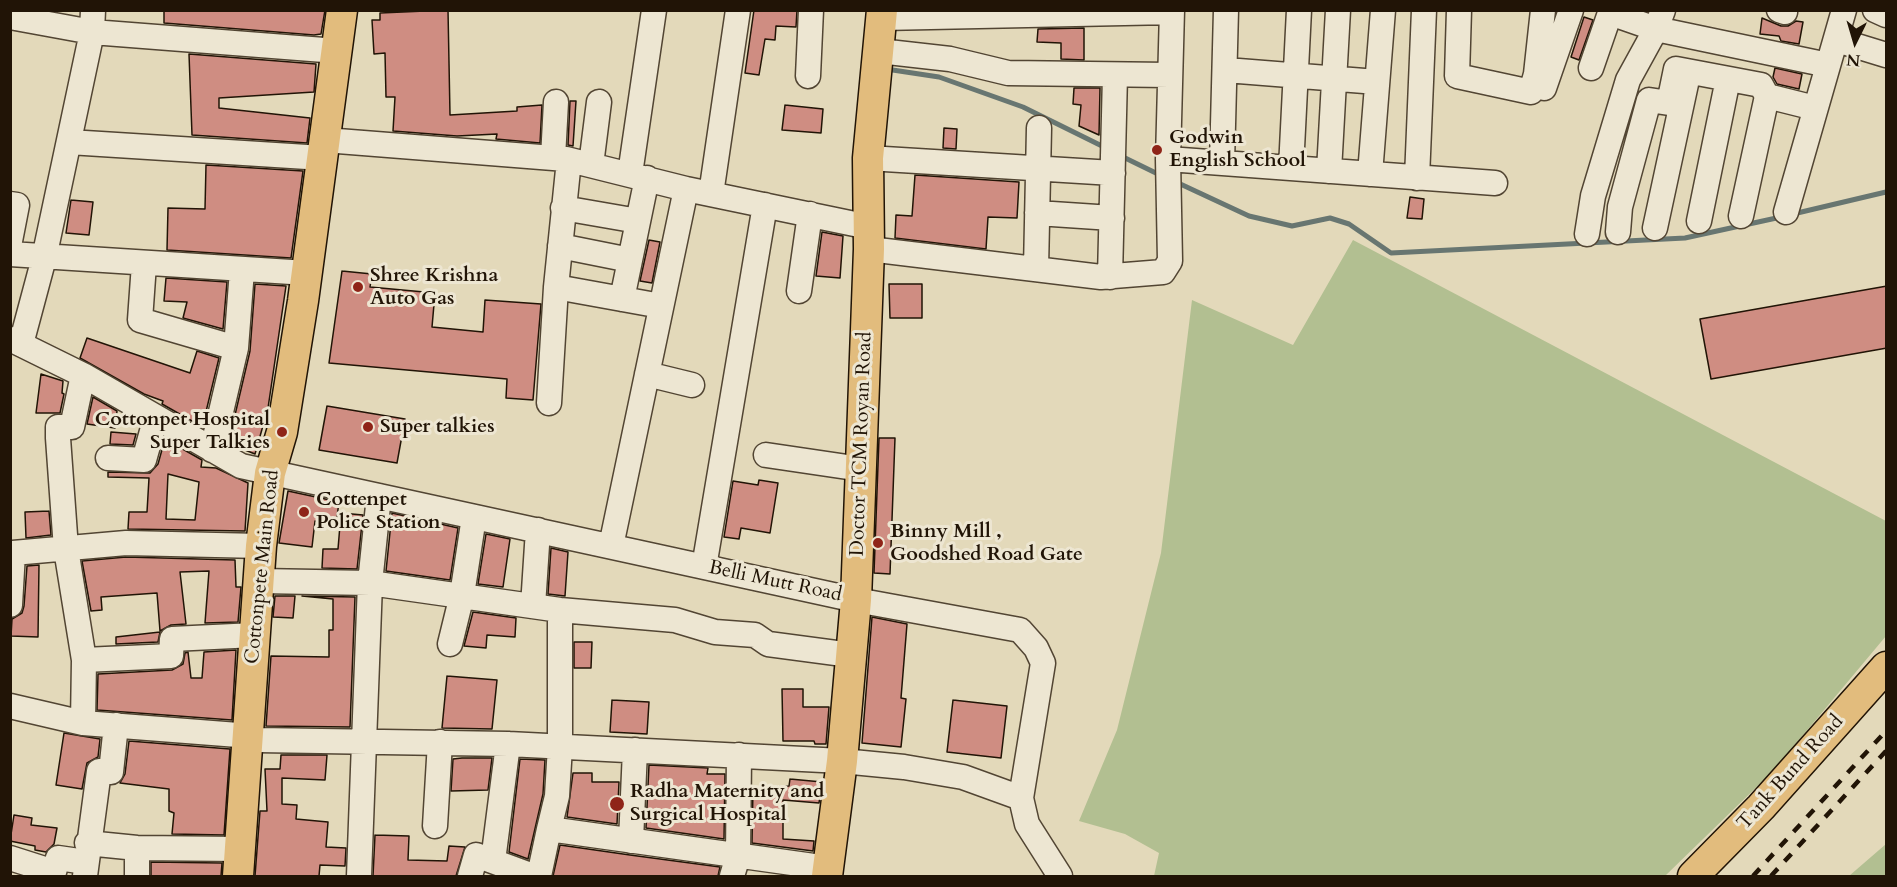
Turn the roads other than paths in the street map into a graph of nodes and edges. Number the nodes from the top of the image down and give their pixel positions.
1 (342, 10) edge
2 (654, 10) edge
3 (738, 10) edge
4 (811, 10) edge
5 (1226, 10) edge
6 (1299, 10) edge
7 (1338, 10) edge
8 (1383, 10) edge
9 (1424, 10) edge
10 (1459, 10) edge
11 (1543, 10) edge
12 (1571, 10) edge
13 (1844, 10) edge
14 (1875, 10) edge
15 (1172, 11) edge
16 (882, 14) edge
17 (1887, 15) edge
18 (10, 17) edge
19 (1660, 20) edge
20 (92, 21) edge
21 (1837, 40) junction
22 (337, 51) junction
23 (879, 51) junction
24 (1887, 55) edge
25 (1828, 65) junction
26 (1592, 68) dead end
27 (1226, 70) junction
28 (1689, 71) junction
29 (1296, 74) junction
30 (1115, 75) junction
31 (1169, 75) junction
32 (808, 76) dead end
33 (1334, 77) junction
34 (1728, 79) junction
35 (1377, 82) junction
36 (1767, 96) junction
37 (1541, 97) dead end
38 (556, 102) dead end
39 (600, 102) dead end
40 (1815, 108) junction
41 (1039, 128) dead end
42 (69, 142) junction
43 (324, 149) junction
44 (868, 158) junction
45 (1113, 159) junction
46 (571, 161) junction
47 (1222, 163) junction
48 (1291, 168) junction
49 (1037, 169) junction
50 (1168, 171) junction
51 (1329, 171) junction
52 (1370, 174) junction
53 (638, 176) junction
54 (1417, 178) junction
55 (1495, 183) dead end
56 (686, 189) junction
57 (711, 194) junction
58 (10, 204) edge
59 (765, 205) junction
60 (563, 208) junction
61 (1786, 212) dead end
62 (1036, 213) junction
63 (810, 214) junction
64 (1741, 216) dead end
65 (1112, 218) junction
66 (638, 221) junction
67 (1699, 221) dead end
68 (1654, 228) dead end
69 (1618, 232) dead end
70 (1587, 234) dead end
71 (869, 238) junction
72 (10, 241) edge
73 (560, 246) junction
74 (10, 254) edge
75 (44, 258) junction
76 (630, 260) junction
77 (144, 264) junction
78 (1036, 269) junction
79 (242, 270) junction
80 (307, 273) junction
81 (1110, 277) junction
82 (556, 287) junction
83 (799, 291) dead end
84 (622, 299) junction
85 (661, 306) junction
86 (16, 341) edge
87 (236, 348) junction
88 (647, 374) junction
89 (83, 375) junction
90 (692, 385) dead end
91 (549, 403) dead end
92 (156, 417) junction
93 (212, 450) junction
94 (766, 455) dead end
95 (108, 458) dead end
96 (861, 469) junction
97 (270, 473) junction
98 (379, 496) junction
99 (474, 516) junction
100 (538, 530) junction
101 (261, 546) junction
102 (611, 546) junction
103 (66, 549) junction
104 (704, 567) junction
105 (260, 580) junction
106 (370, 584) junction
107 (11, 594) edge
108 (462, 595) junction
109 (856, 600) junction
110 (533, 606) junction
111 (560, 610) junction
112 (255, 635) junction
113 (450, 644) dead end
114 (851, 655) junction
115 (84, 660) junction
116 (1887, 667) edge
117 (1887, 698) edge
118 (10, 706) edge
119 (83, 723) junction
120 (117, 725) junction
121 (248, 737) junction
122 (363, 741) junction
123 (440, 742) junction
124 (508, 744) junction
125 (560, 746) junction
126 (635, 750) junction
127 (740, 756) junction
128 (842, 760) junction
129 (1021, 798) junction
130 (435, 826) dead end
131 (549, 829) junction
132 (631, 841) junction
133 (137, 848) junction
134 (86, 860) edge
135 (493, 861) junction
136 (12, 863) edge
137 (239, 863) edge
138 (735, 866) edge
139 (827, 872) edge
140 (137, 876) edge
141 (359, 876) edge
142 (470, 876) edge
143 (533, 876) edge
144 (538, 876) edge
145 (1060, 876) edge
146 (1693, 876) edge
147 (1717, 876) edge

1 - 22 main road, Cottonpete Main Road
2 - 53 street
3 - 57 street
4 - 32 street
5 - 27 street
6 - 29 street
7 - 33 street
8 - 35 street
9 - 54 street
10 - 11 street
12 - 37 street
13 - 21 street
14 - 17 street
15 - 16 street
15 - 31 street
16 - 23 main road, Doctor TCM Royan Road
18 - 20 street
19 - 25 street
19 - 26 street
19 - 70 street
20 - 22 street
20 - 42 street
21 - 24 street
21 - 25 street
22 - 43 main road, Cottonpete Main Road
23 - 30 street
23 - 44 main road, Doctor TCM Royan Road
25 - 40 street
27 - 29 street
27 - 47 street
28 - 34 street
28 - 68 street
28 - 69 street
29 - 33 street
29 - 48 street
30 - 31 street
30 - 45 street
31 - 50 street
33 - 35 street
33 - 51 street
34 - 36 street
34 - 67 street
35 - 52 street
36 - 40 street
36 - 64 street
38 - 46 street
39 - 46 street
40 - 61 street
41 - 49 street
42 - 43 street
42 - 75 street
43 - 46 street
43 - 80 main road, Cottonpete Main Road
44 - 49 street
44 - 71 main road, Doctor TCM Royan Road
45 - 49 street
45 - 65 street
46 - 53 street
46 - 60 street
47 - 48 street
47 - 50 street
48 - 51 street
49 - 62 street
50 - 81 street
51 - 52 street
52 - 54 street
53 - 56 street
53 - 66 street
54 - 55 street
56 - 57 street
56 - 85 street
57 - 59 street
58 - 72 street
59 - 63 street
59 - 104 street
60 - 66 street
60 - 73 street
62 - 65 street
62 - 78 street
63 - 71 street
63 - 83 street
65 - 81 street
66 - 76 street
71 - 78 street
71 - 96 main road, Doctor TCM Royan Road
73 - 76 street
73 - 82 street
74 - 75 street
75 - 77 street
75 - 86 street
76 - 84 street
77 - 79 street
77 - 87 street
78 - 81 street
79 - 80 street
79 - 87 street
80 - 97 main road, Cottonpete Main Road
82 - 84 street
82 - 91 street
84 - 85 street
85 - 88 street
86 - 89 street, Belli Mutt Road
87 - 93 street
88 - 90 street
88 - 102 street
89 - 92 street, Belli Mutt Road
89 - 103 street
92 - 93 street, Belli Mutt Road
92 - 95 street
93 - 97 street, Belli Mutt Road
94 - 96 street
96 - 109 main road, Doctor TCM Royan Road
97 - 98 street, Belli Mutt Road
97 - 101 main road, Cottonpete Main Road
98 - 99 street, Belli Mutt Road
98 - 106 street
99 - 100 street, Belli Mutt Road
99 - 108 street
100 - 102 street, Belli Mutt Road
100 - 110 street
101 - 103 street
101 - 105 main road, Cottonpete Main Road
102 - 104 street, Belli Mutt Road
103 - 107 street
103 - 115 street
104 - 109 street, Belli Mutt Road
105 - 106 street
105 - 112 main road, Cottonpete Main Road
106 - 108 street
106 - 122 street
108 - 110 street
108 - 113 street
109 - 114 main road, Doctor TCM Royan Road
109 - 129 street, Belli Mutt Road
110 - 111 street
111 - 114 street
111 - 125 street
112 - 115 street
112 - 121 main road, Cottonpete Main Road
114 - 128 main road, Doctor TCM Royan Road
115 - 119 street
116 - 146 main road, Tank Bund Road
117 - 147 main road, Tank Bund Road
118 - 119 street
119 - 120 street
120 - 121 street
120 - 134 street
121 - 122 street
121 - 137 main road, Cottonpete Main Road
122 - 123 street
122 - 141 street
123 - 124 street
123 - 130 street
124 - 125 street
124 - 135 street
125 - 126 street
125 - 131 street
126 - 127 street
126 - 132 street
127 - 128 street
127 - 138 street
128 - 129 street
128 - 139 main road, Doctor TCM Royan Road
129 - 145 street, Belli Mutt Road
131 - 132 street
131 - 144 street
132 - 138 street
133 - 134 street
133 - 137 street
133 - 140 street
134 - 136 street
135 - 142 street
135 - 143 street
138 - 139 street

